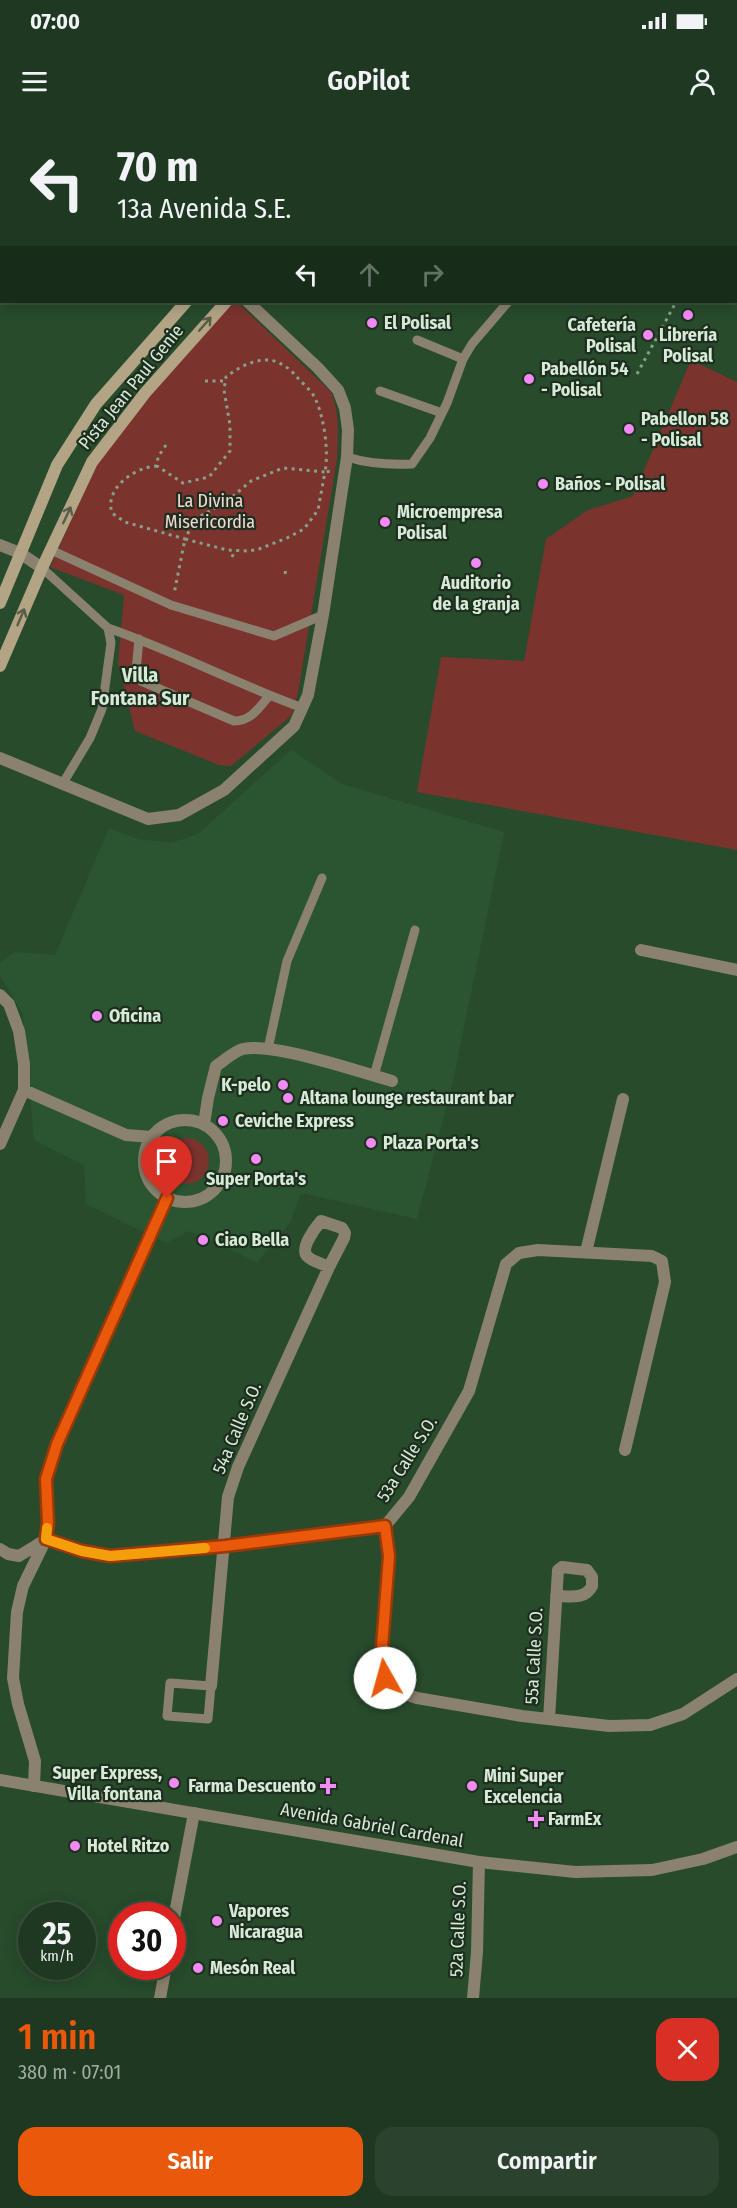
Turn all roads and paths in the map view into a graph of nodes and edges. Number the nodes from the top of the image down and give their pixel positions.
1 (185, 303) edge
2 (225, 303) edge
3 (249, 303) edge
4 (507, 303) edge
5 (675, 303) edge
6 (417, 340) dead end
7 (463, 359) junction
8 (298, 368) dead end
9 (293, 373) junction
10 (637, 374) dead end
11 (205, 381) dead end
12 (224, 381) junction
13 (380, 391) dead end
14 (442, 413) junction
15 (166, 446) dead end
16 (347, 457) junction
17 (157, 466) junction
18 (331, 471) dead end
19 (325, 472) junction
20 (185, 539) junction
21 (0, 545) edge
22 (51, 550) junction
23 (235, 550) junction
24 (20, 553) junction
25 (232, 557) dead end
26 (42, 568) junction
27 (286, 569) dead end
28 (285, 574) dead end
29 (0, 603) edge
30 (171, 605) junction
31 (323, 615) junction
32 (108, 628) junction
33 (140, 639) junction
34 (0, 666) edge
35 (269, 696) junction
36 (303, 708) junction
37 (0, 758) edge
38 (63, 783) junction
39 (322, 878) dead end
40 (415, 930) dead end
41 (641, 950) dead end
42 (737, 970) edge
43 (0, 995) edge
44 (268, 1049) junction
45 (374, 1076) junction
46 (392, 1081) dead end
47 (24, 1090) junction
48 (622, 1099) dead end
49 (204, 1124) junction
50 (152, 1137) junction
51 (0, 1144) edge
52 (167, 1198) junction
53 (586, 1252) junction
54 (329, 1267) dead end
55 (625, 1450) dead end
56 (385, 1526) junction
57 (46, 1539) junction
58 (225, 1546) junction
59 (0, 1549) edge
60 (556, 1596) dead end
61 (737, 1679) edge
62 (211, 1686) junction
63 (549, 1719) junction
64 (0, 1780) edge
65 (34, 1786) junction
66 (194, 1814) junction
67 (737, 1847) edge
68 (479, 1862) junction
69 (177, 1902) edge
70 (163, 1980) edge
71 (160, 1998) edge
72 (473, 1998) edge

1 - 24 main road, Pista Jean Paul Genie
22 -> 2 main road, Pista Jean Paul Genie
3 - 16 street
4 - 7 lane
5 - 10 path
6 - 7 lane
7 - 14 lane
8 - 9 path
9 - 12 path
9 - 19 path
11 - 12 path
12 - 17 path
13 - 14 lane
14 - 16 lane
15 - 17 path
16 - 31 street
17 - 20 path
18 - 19 path
19 - 20 path
19 - 23 path
20 - 23 path
20 - 30 path
21 - 24 street
22 - 26 main road, Pista Jean Paul Genie
22 - 30 lane
23 - 25 path
24 - 26 street
24 - 29 main road, Pista Jean Paul Genie
26 - 32 lane
34 -> 26 main road, Pista Jean Paul Genie
27 - 28 path
30 - 31 lane
31 - 36 street
32 - 33 lane
32 - 38 lane
33 - 35 lane
33 - 35 lane
35 - 36 lane
36 - 38 street
37 - 38 street
39 - 44 lane
40 - 45 lane
41 - 42 street
43 - 47 street
44 - 45 street
44 - 49 street
45 - 46 street
47 - 50 street
47 - 51 street
48 - 53 street
49 - 50 street
49 - 52 street
50 - 52 street
52 - 57 street
53 - 55 street
53 - 56 street, 53a Calle S.O.
54 - 58 street, 54a Calle S.O.
56 - 58 street
56 - 63 street, 53a Calle S.O.
57 - 58 street
57 - 59 street
57 - 65 street
58 - 62 street, 54a Calle S.O.
60 - 63 street, 55a Calle S.O.
61 - 63 street
62 - 62 lane
64 - 65 street, Avenida Gabriel Cardenal
65 - 66 street, Avenida Gabriel Cardenal
66 - 68 street, Avenida Gabriel Cardenal
66 - 69 street
67 - 68 street, Avenida Gabriel Cardenal
68 - 72 street, 52a Calle S.O.
70 - 71 street

